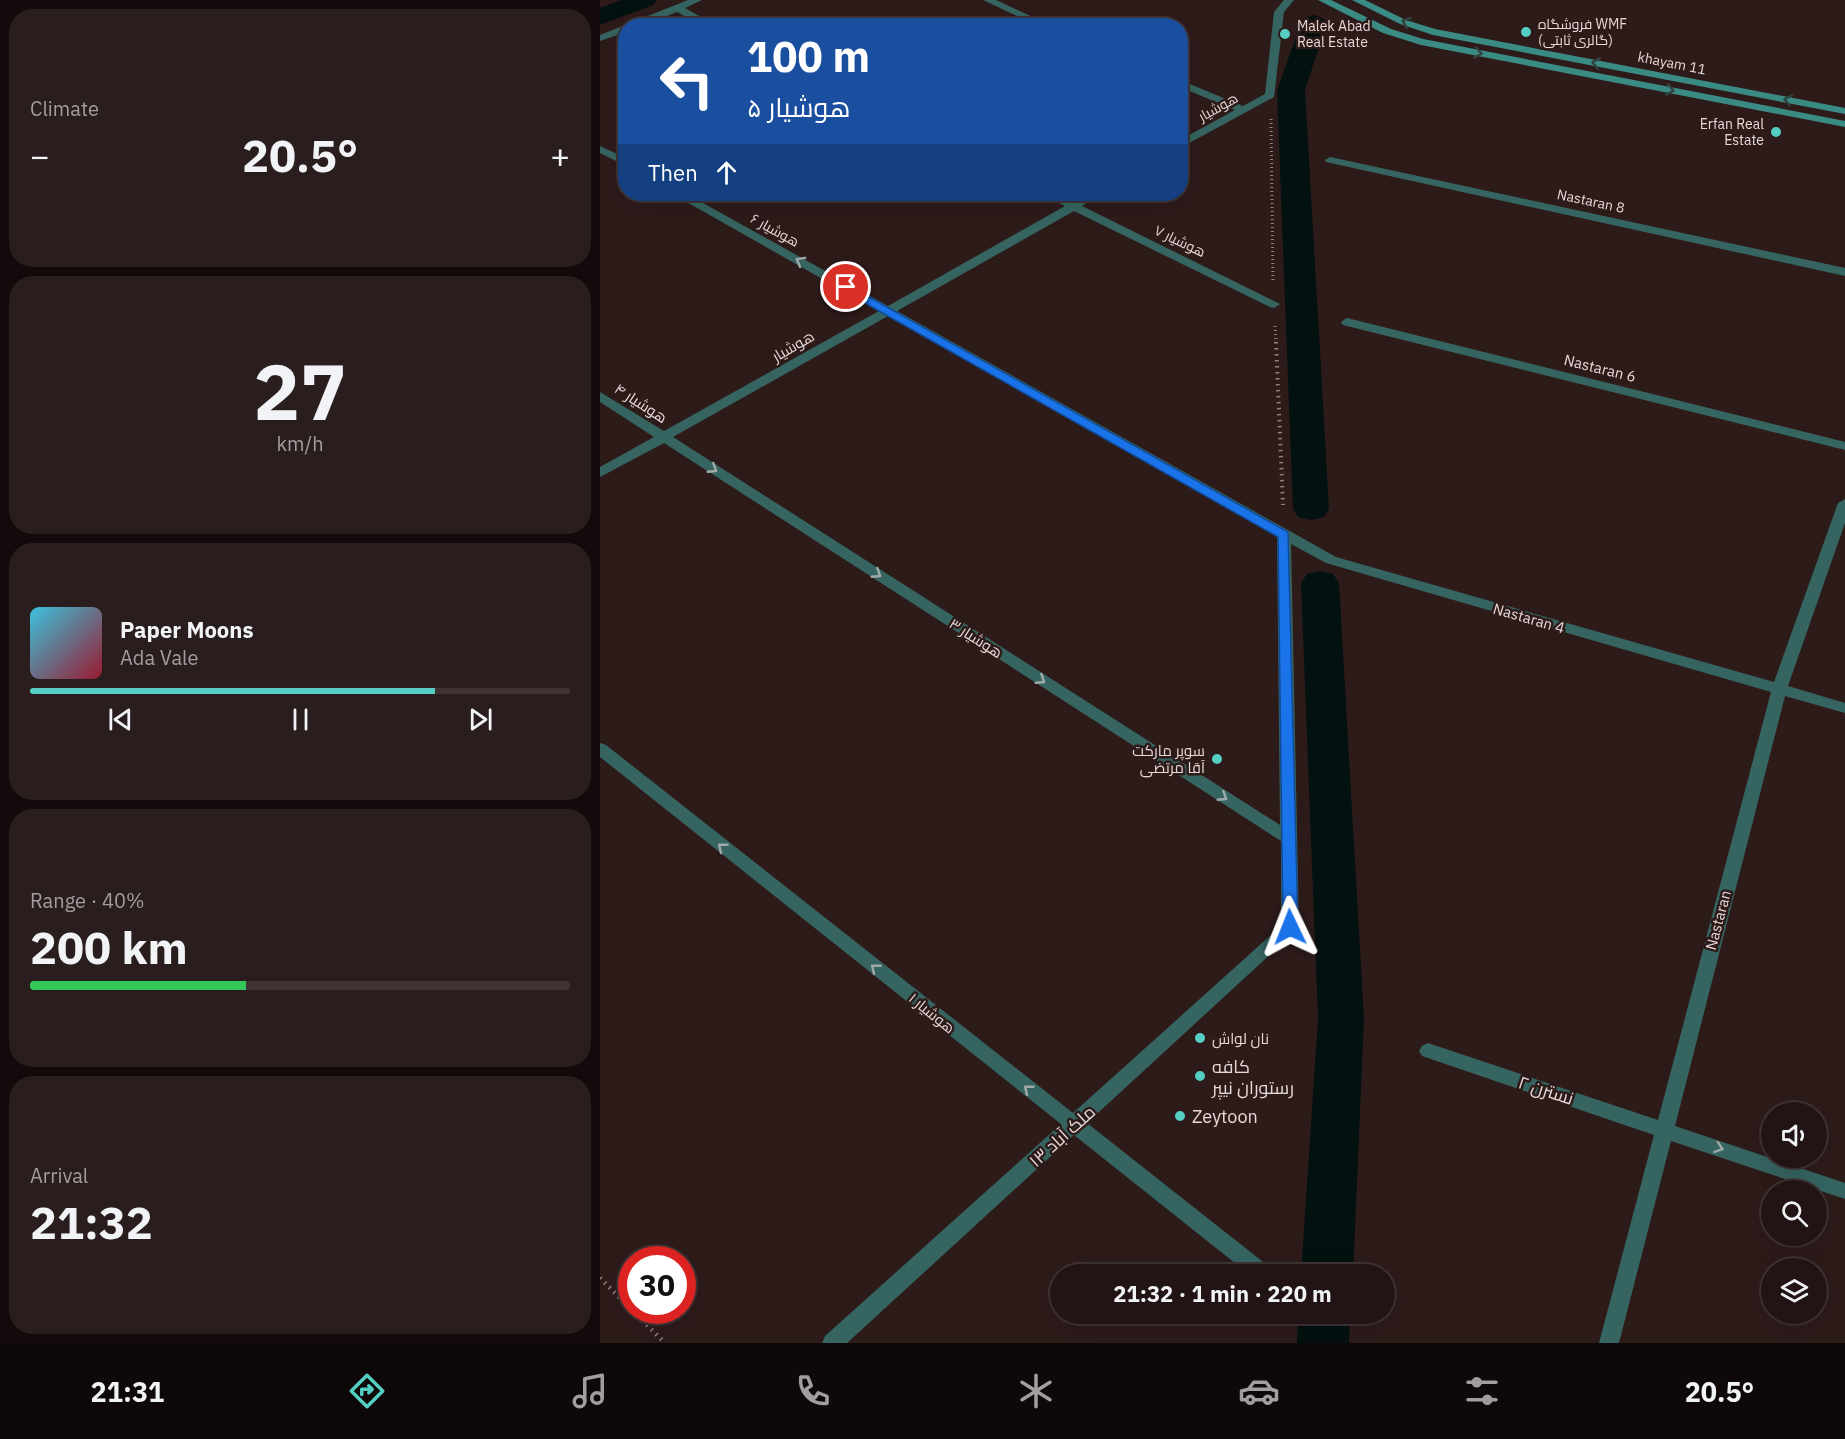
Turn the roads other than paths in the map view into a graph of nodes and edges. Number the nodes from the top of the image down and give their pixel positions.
1 (696, 0) edge
2 (988, 0) edge
3 (1289, 0) edge
4 (1323, 0) edge
5 (1358, 0) edge
6 (677, 8) junction
7 (652, 18) edge
8 (696, 18) edge
9 (1029, 18) edge
10 (618, 31) edge
11 (600, 38) edge
12 (1188, 86) edge
13 (1244, 110) junction
14 (1845, 111) edge
15 (1845, 124) edge
16 (1188, 141) edge
17 (600, 149) edge
18 (618, 159) edge
19 (1330, 160) dead end
20 (692, 201) edge
21 (1064, 201) edge
22 (1083, 201) edge
23 (1074, 206) junction
24 (1845, 272) edge
25 (1274, 304) dead end
26 (888, 311) junction
27 (1347, 322) dead end
28 (600, 396) edge
29 (664, 437) junction
30 (1845, 447) edge
31 (600, 474) edge
32 (1845, 503) edge
33 (1284, 535) junction
34 (1779, 690) junction
35 (1845, 708) edge
36 (600, 749) edge
37 (1288, 838) junction
38 (1428, 1051) dead end
39 (1073, 1126) junction
40 (1664, 1130) junction
41 (1845, 1191) edge
42 (1251, 1264) edge
43 (832, 1343) edge
44 (1609, 1343) edge

1 - 6 street
2 - 9 street
3 - 13 street, هوشیار
4 -> 15 street, khayam 11
14 -> 5 street, khayam 11
6 - 7 street
6 - 8 street
10 - 11 street
12 - 13 street
13 - 16 street, هوشیار
17 - 18 street
19 - 24 street, Nastaran 8
26 -> 20 street, هوشیار ۶
21 - 23 street, هوشیار ۷
22 - 23 street, هوشیار
23 - 25 street, هوشیار ۷
23 - 26 street, هوشیار
26 - 29 street, هوشیار
26 - 33 street, هوشیار ۶
27 - 30 street, Nastaran 6
28 - 29 street, هوشیار ۴
29 - 31 street, هوشیار
29 -> 37 street, هوشیار ۳
32 - 34 street, Nastaran
33 - 34 street, Nastaran 4
33 - 37 street
34 - 35 street, Nastaran 4
34 - 40 street, Nastaran
39 -> 36 street, هوشیار ۱
37 - 39 street, ۱۳ ملک آباد
38 - 40 street, نسترن ۲
39 - 42 street, هوشیار ۱
39 - 43 street, ۱۳ ملک آباد
40 -> 41 street, نسترن ۲
40 - 44 street, Nastaran

